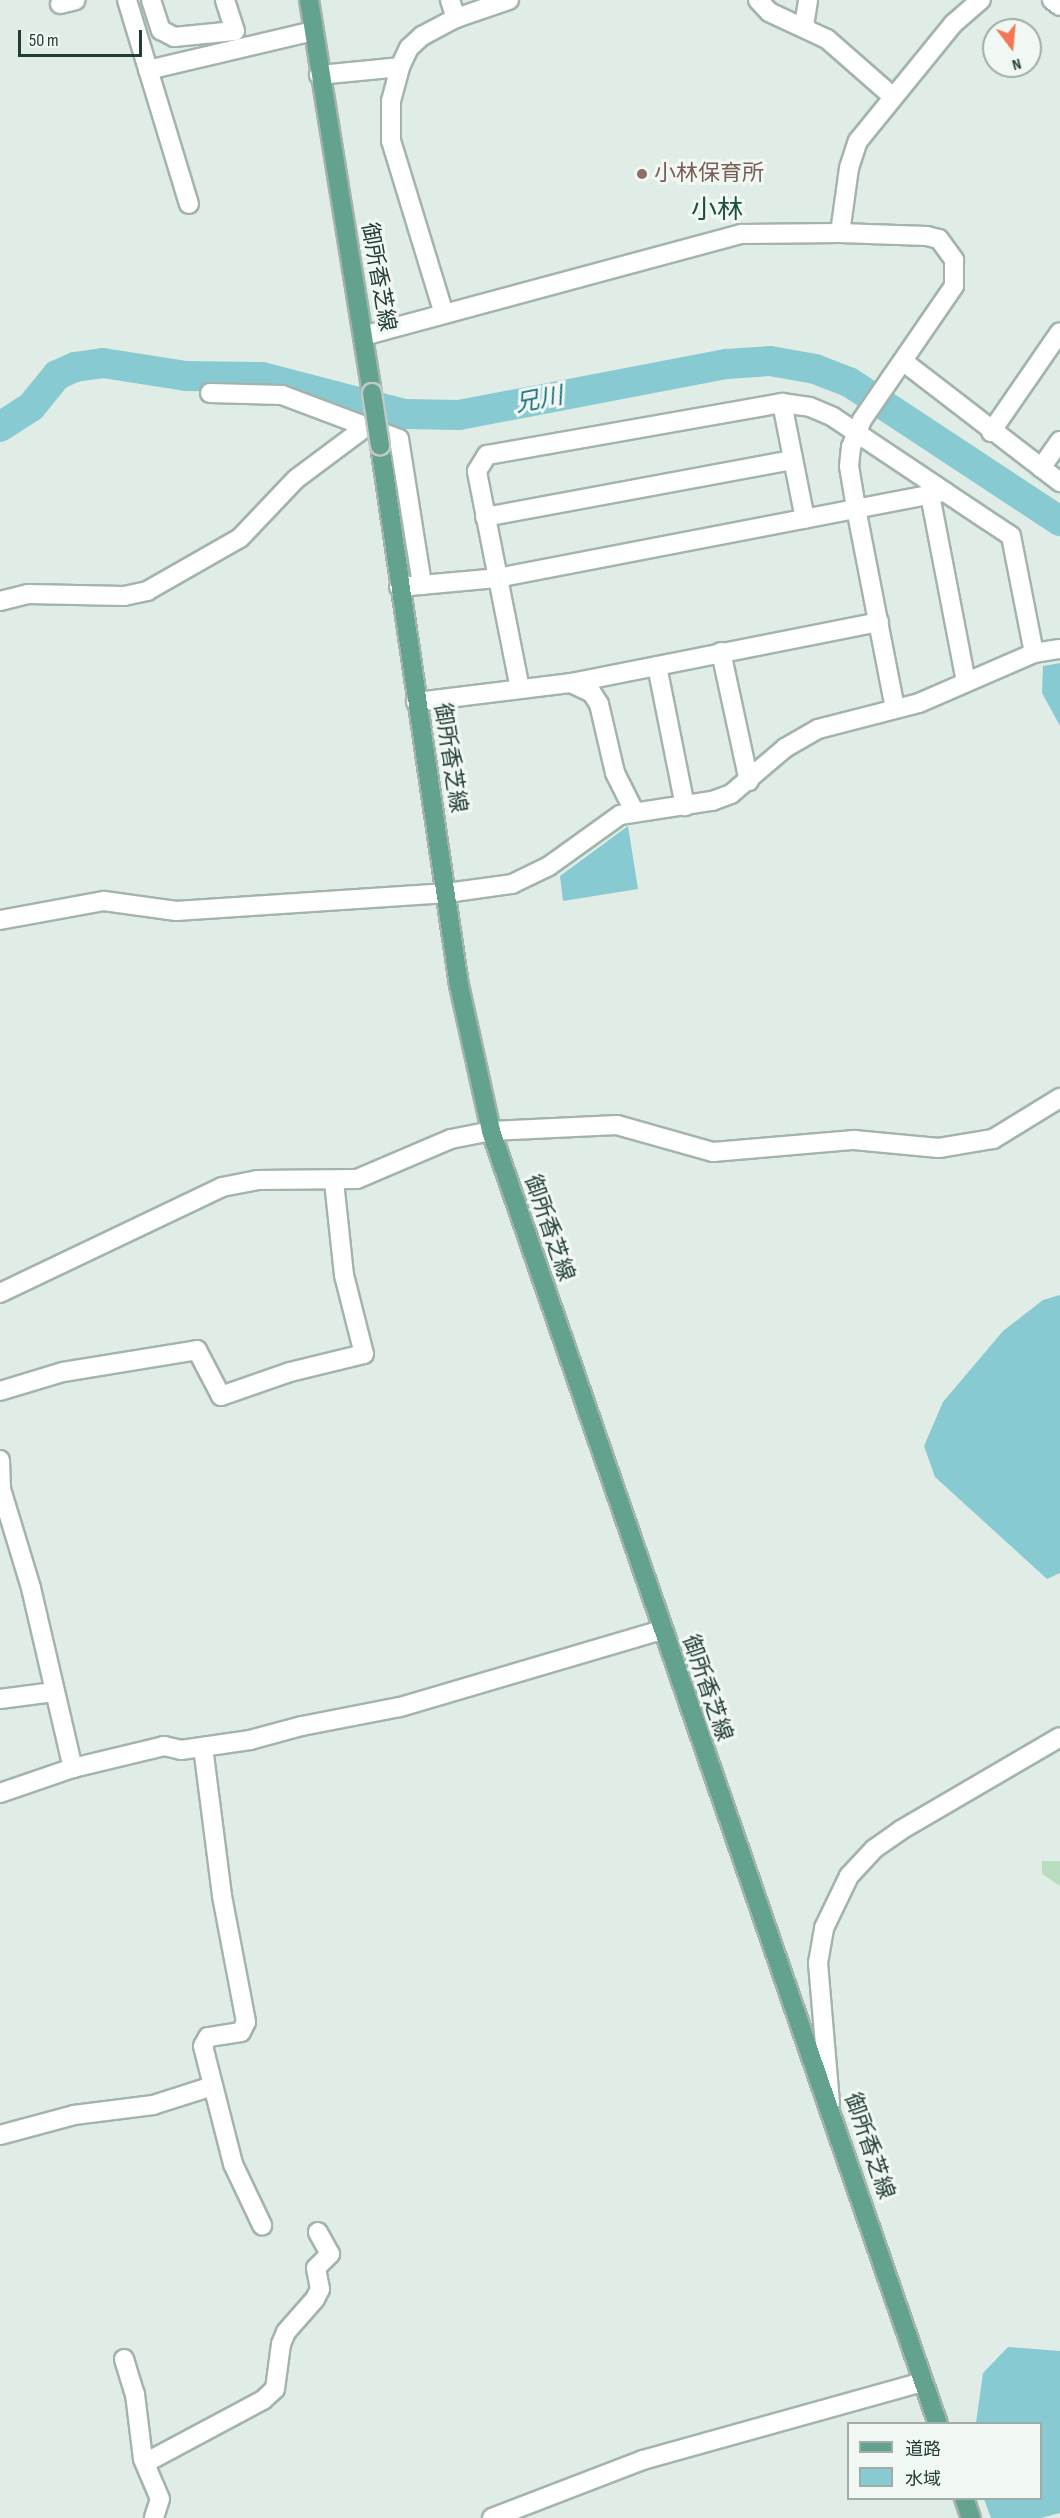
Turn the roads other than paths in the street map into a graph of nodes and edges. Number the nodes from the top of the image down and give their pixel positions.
1 (127, 0) edge
2 (151, 0) edge
3 (225, 0) edge
4 (309, 0) edge
5 (450, 0) edge
6 (509, 0) edge
7 (758, 0) edge
8 (808, 0) edge
9 (981, 0) edge
10 (1052, 0) edge
11 (1060, 6) edge
12 (456, 18) junction
13 (804, 26) junction
14 (313, 31) junction
15 (400, 67) junction
16 (148, 70) junction
17 (319, 75) junction
18 (892, 96) junction
19 (189, 204) dead end
20 (840, 233) junction
21 (444, 314) junction
22 (1060, 332) edge
23 (363, 336) junction
24 (904, 362) junction
25 (210, 393) dead end
26 (782, 403) junction
27 (859, 425) junction
28 (368, 426) junction
29 (991, 432) junction
30 (1060, 441) edge
31 (793, 460) junction
32 (1041, 468) junction
33 (1060, 482) edge
34 (938, 494) junction
35 (856, 508) junction
36 (485, 517) junction
37 (805, 519) junction
38 (497, 578) junction
39 (422, 585) junction
40 (399, 587) junction
41 (0, 601) edge
42 (879, 622) junction
43 (1060, 649) edge
44 (721, 652) junction
45 (1034, 653) junction
46 (657, 666) junction
47 (966, 682) junction
48 (571, 683) junction
49 (520, 689) junction
50 (416, 702) junction
51 (895, 708) junction
52 (749, 781) junction
53 (685, 806) junction
54 (634, 811) junction
55 (447, 893) junction
56 (0, 920) edge
57 (1060, 1098) edge
58 (491, 1131) junction
59 (334, 1182) junction
60 (0, 1293) edge
61 (0, 1391) edge
62 (0, 1460) edge
63 (0, 1489) edge
64 (662, 1630) junction
65 (54, 1692) junction
66 (0, 1699) edge
67 (1060, 1737) edge
68 (203, 1747) junction
69 (73, 1768) junction
70 (0, 1793) edge
71 (213, 2086) junction
72 (830, 2107) junction
73 (0, 2135) edge
74 (262, 2225) dead end
75 (318, 2232) dead end
76 (124, 2359) dead end
77 (923, 2382) junction
78 (937, 2422) edge
79 (145, 2463) junction
80 (964, 2500) edge
81 (154, 2518) edge
82 (492, 2518) edge
83 (971, 2518) edge

1 - 16 street
2 - 3 street
4 - 14 main road, 御所香芝線
5 - 12 street
6 - 12 street
7 - 13 street
8 - 13 street
9 - 18 street
10 - 11 street
12 - 15 street
13 - 18 street
14 - 16 street
14 - 17 main road, 御所香芝線
15 - 17 street
15 - 21 street
16 - 19 street
17 - 23 main road, 御所香芝線
18 - 20 street
20 - 21 street
20 - 24 street
21 - 23 street
22 - 29 street
23 - 40 main road, 御所香芝線, bridge
24 - 27 street
24 - 29 street
25 - 28 street
26 - 27 street
26 - 31 street
26 - 36 street
27 - 34 street
27 - 35 street
28 - 39 street
28 - 41 street
29 - 32 street
30 - 32 street
31 - 36 street
31 - 37 street
32 - 33 street
34 - 35 street
34 - 45 street
34 - 47 street
35 - 37 street
35 - 42 street
36 - 38 street
37 - 38 street
38 - 39 street
38 - 49 street
39 - 40 street
40 - 50 main road, 御所香芝線
42 - 44 street
42 - 51 street
43 - 45 street
44 - 46 street
44 - 52 street
45 - 47 street
46 - 48 street
46 - 53 street
47 - 51 street
48 - 49 street
48 - 54 street
49 - 50 street
50 - 55 main road, 御所香芝線
51 - 52 street
52 - 53 street
53 - 54 street
54 - 55 street
55 - 56 street
55 - 58 main road, 御所香芝線
57 - 58 street
58 - 59 street
58 - 64 main road, 御所香芝線
59 - 60 street
59 - 61 street
62 - 63 street
63 - 65 street
64 - 68 street
64 - 72 main road, 御所香芝線
65 - 66 street
65 - 69 street
67 - 72 street
68 - 69 street
68 - 71 street
69 - 70 street
71 - 73 street
71 - 74 street
72 - 77 main road, 御所香芝線
75 - 79 street
76 - 79 street
77 - 78 main road, 御所香芝線
77 - 82 street
79 - 81 street
80 - 83 main road

